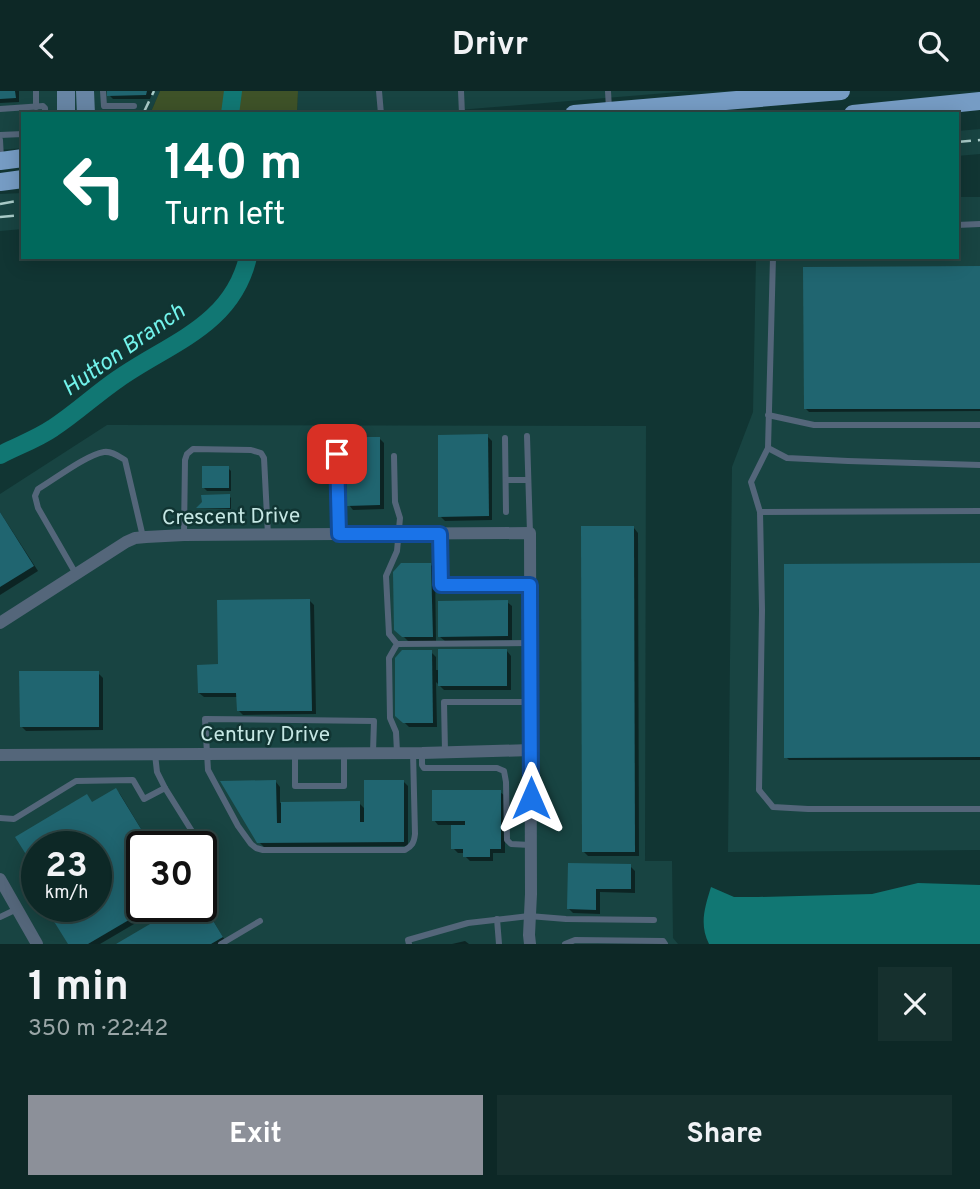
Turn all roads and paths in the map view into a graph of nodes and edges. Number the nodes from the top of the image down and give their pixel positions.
1 (36, 91) edge
2 (65, 91) edge
3 (85, 91) edge
4 (103, 91) edge
5 (379, 91) edge
6 (461, 91) edge
7 (608, 91) edge
8 (841, 91) edge
9 (974, 98) edge
10 (721, 102) edge
11 (134, 106) dead end
12 (36, 107) junction
13 (0, 109) edge
14 (609, 111) junction
15 (45, 112) edge
16 (66, 112) edge
17 (86, 112) edge
18 (381, 112) edge
19 (462, 112) edge
20 (597, 112) edge
21 (868, 112) edge
22 (21, 134) edge
23 (0, 138) edge
24 (21, 158) edge
25 (1, 160) edge
26 (21, 180) edge
27 (0, 182) edge
28 (959, 225) edge
29 (980, 225) edge
30 (773, 259) edge
31 (768, 415) junction
32 (980, 425) edge
33 (527, 436) dead end
34 (505, 438) dead end
35 (768, 447) junction
36 (337, 454) dead end
37 (394, 456) dead end
38 (980, 465) edge
39 (506, 480) junction
40 (528, 480) junction
41 (980, 511) edge
42 (506, 512) dead end
43 (760, 512) junction
44 (530, 533) junction
45 (339, 534) junction
46 (398, 534) junction
47 (440, 534) junction
48 (184, 535) junction
49 (268, 535) junction
50 (143, 537) junction
51 (76, 574) junction
52 (530, 585) junction
53 (0, 623) edge
54 (530, 643) junction
55 (397, 645) junction
56 (530, 702) junction
57 (531, 750) junction
58 (502, 751) junction
59 (373, 752) junction
60 (397, 752) junction
61 (418, 752) junction
62 (445, 752) junction
63 (206, 753) junction
64 (295, 753) junction
65 (344, 753) junction
66 (155, 754) junction
67 (0, 755) edge
68 (497, 768) junction
69 (165, 787) junction
70 (980, 809) edge
71 (0, 818) edge
72 (192, 831) edge
73 (531, 845) junction
74 (1, 882) edge
75 (17, 909) junction
76 (529, 916) junction
77 (0, 917) edge
78 (497, 919) junction
79 (653, 920) dead end
80 (260, 921) dead end
81 (37, 944) edge
82 (221, 944) edge
83 (409, 944) edge
84 (499, 944) edge
85 (530, 944) edge
86 (565, 944) edge
87 (665, 944) edge

1 - 12 lane
2 - 16 street
3 - 17 street
4 - 11 lane
5 - 18 lane
6 - 19 lane
7 - 14 lane
8 - 10 main road
9 - 21 main road
10 - 14 main road
12 - 13 lane
12 - 15 lane
14 - 20 main road
22 - 23 lane
23 - 25 lane
24 - 25 main road
26 - 27 main road
28 - 29 lane
30 - 31 lane
31 - 32 lane
31 - 35 lane
33 - 40 lane
34 - 39 lane
35 - 38 lane
35 - 43 lane
36 - 45 lane
37 - 46 lane
39 - 40 lane
39 - 42 lane
40 - 44 lane
41 - 43 lane
43 - 70 lane
44 - 47 street, Crescent Drive
44 - 52 street
45 - 46 street, Crescent Drive
45 - 49 street, Crescent Drive
46 - 47 street, Crescent Drive
46 - 55 lane
47 - 52 lane
48 - 49 street, Crescent Drive
48 - 49 lane
48 - 50 street, Crescent Drive
50 - 51 street, Crescent Drive
50 - 51 lane
51 - 53 street, Crescent Drive
52 - 54 street
54 - 55 lane
54 - 56 street
55 - 60 lane
56 - 57 street
56 - 62 lane
57 - 58 street, Century Drive
57 - 73 street
58 - 62 street, Century Drive
58 - 68 lane
59 - 60 street, Century Drive
59 - 63 lane
59 - 65 street, Century Drive
60 - 61 street, Century Drive
61 - 62 street, Century Drive
61 - 63 lane
61 - 68 lane
63 - 64 street, Century Drive
63 - 66 street, Century Drive
64 - 65 street, Century Drive
64 - 65 lane
66 - 67 street, Century Drive
66 - 69 lane
68 - 73 lane
69 - 71 lane
69 - 72 lane
73 - 76 street
74 - 75 street
75 - 77 lane
75 - 81 street
76 - 78 lane
76 - 79 lane
76 - 85 street
78 - 83 lane
78 - 84 lane
80 - 82 lane
86 - 87 lane

